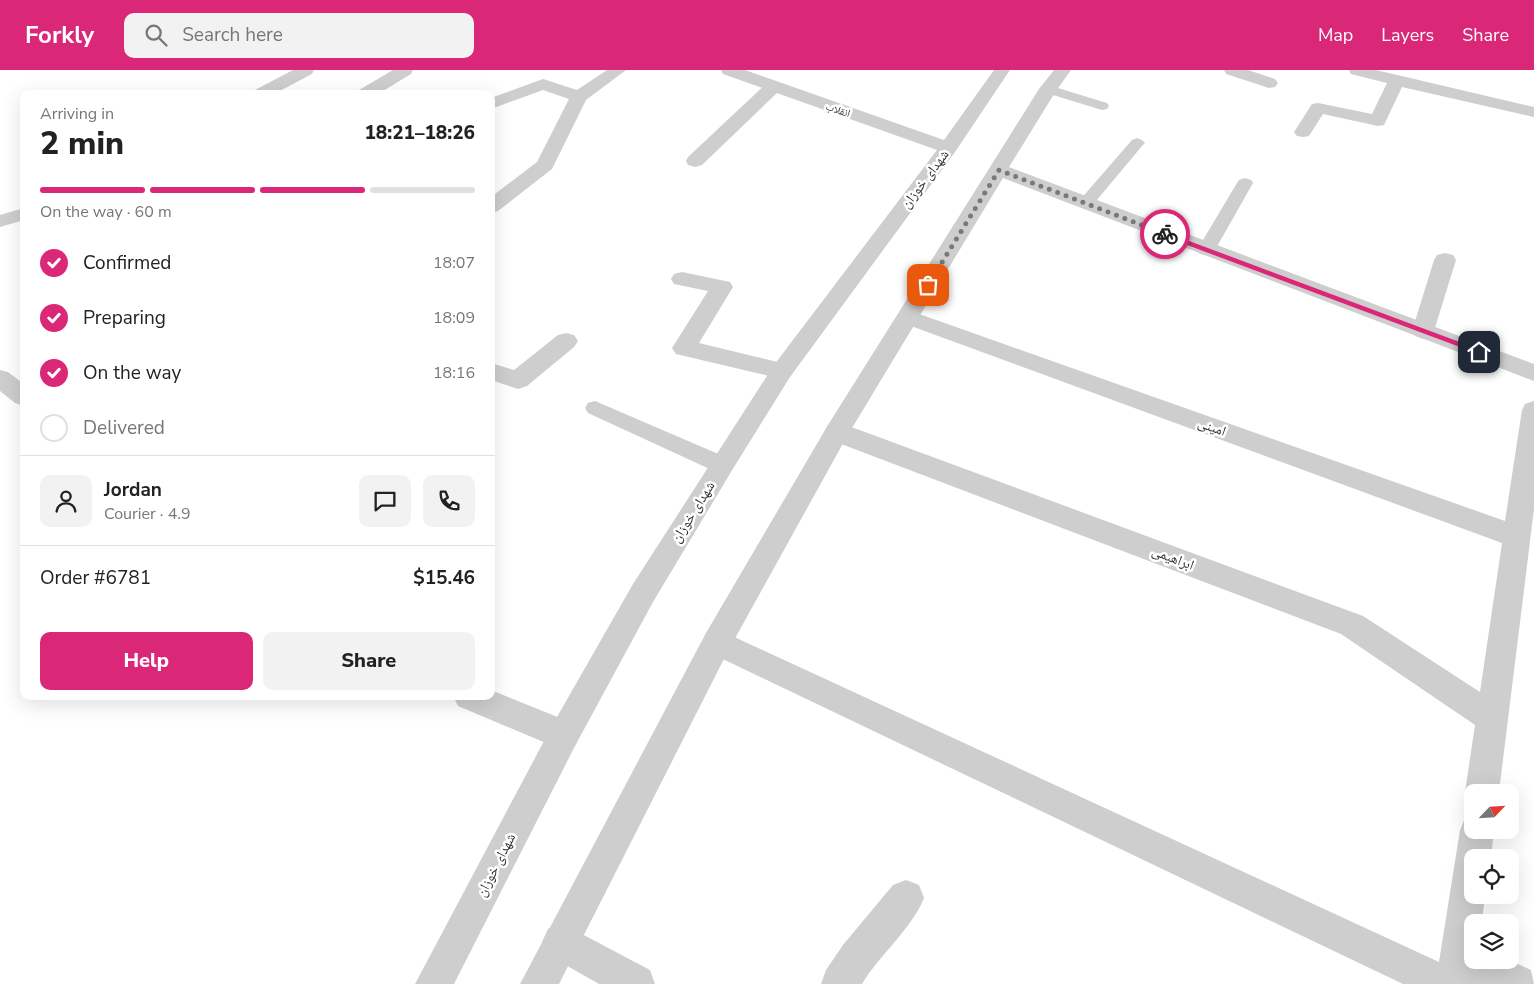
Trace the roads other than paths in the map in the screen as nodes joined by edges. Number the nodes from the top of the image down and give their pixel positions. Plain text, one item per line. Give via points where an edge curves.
1 (306, 70) edge
2 (406, 70) edge
3 (618, 70) edge
4 (729, 70) edge
5 (1002, 70) edge
6 (1232, 70) edge
7 (1357, 70) edge
8 (1056, 80) edge
9 (1396, 81) junction
10 (1269, 83) dead end
11 (773, 87) junction
12 (268, 90) edge
13 (373, 90) edge
14 (579, 97) junction
15 (495, 102) edge
16 (1102, 106) dead end
17 (1534, 112) edge
18 (1302, 132) dead end
19 (1137, 143) dead end
20 (948, 148) junction
21 (695, 161) dead end
22 (999, 170) junction
23 (1245, 183) dead end
24 (495, 204) edge
25 (1084, 204) junction
26 (20, 215) edge
27 (0, 221) edge
28 (1206, 250) junction
29 (1445, 260) dead end
30 (682, 278) dead end
31 (908, 317) junction
32 (1423, 331) junction
33 (566, 341) dead end
34 (782, 371) junction
35 (495, 372) edge
36 (1534, 372) edge
37 (0, 378) edge
38 (20, 394) edge
39 (595, 408) dead end
40 (1534, 410) edge
41 (837, 432) junction
42 (722, 465) junction
43 (1517, 537) junction
44 (717, 642) junction
45 (480, 700) edge
46 (1492, 718) junction
47 (564, 735) junction
48 (1483, 784) edge
49 (906, 898) dead end
50 (1465, 904) edge
51 (561, 942) junction
52 (1453, 974) edge
53 (434, 984) edge
54 (539, 984) edge
55 (636, 984) edge
56 (840, 984) edge
57 (1517, 984) edge

1 - 12 street
2 - 13 street
3 - 14 street
4 - 11 street, انقلاب
5 - 20 street, شهدای خوزان
6 - 10 street
7 - 9 street
8 - 16 lane
8 - 22 street
9 - 17 street
9 - 18 street via 1378,121 1318,108
11 - 20 street, انقلاب
11 - 21 street
14 - 15 street via 543,84
14 - 24 street via 545,165
19 - 25 lane
20 - 34 street, شهدای خوزان
22 - 25 street
22 - 31 street
23 - 28 lane
25 - 28 street
26 - 27 street
28 - 32 street
29 - 32 street
30 - 34 street via 722,287 684,348
31 - 41 street
31 - 43 street, امینی
32 - 36 street
33 - 35 street via 518,380
34 - 42 street, شهدای خوزان
37 - 38 street
39 - 42 lane
40 - 43 street
41 - 44 street
41 - 46 street, ابراهیمی via 1352,625
42 - 47 street, شهدای خوزان via 643,593
43 - 46 street
44 - 51 street
44 - 52 street
45 - 47 street
46 - 48 street
47 - 53 street, شهدای خوزان
49 - 56 street via 856,958
50 - 52 street
51 - 54 street
51 - 55 street
52 - 57 street

